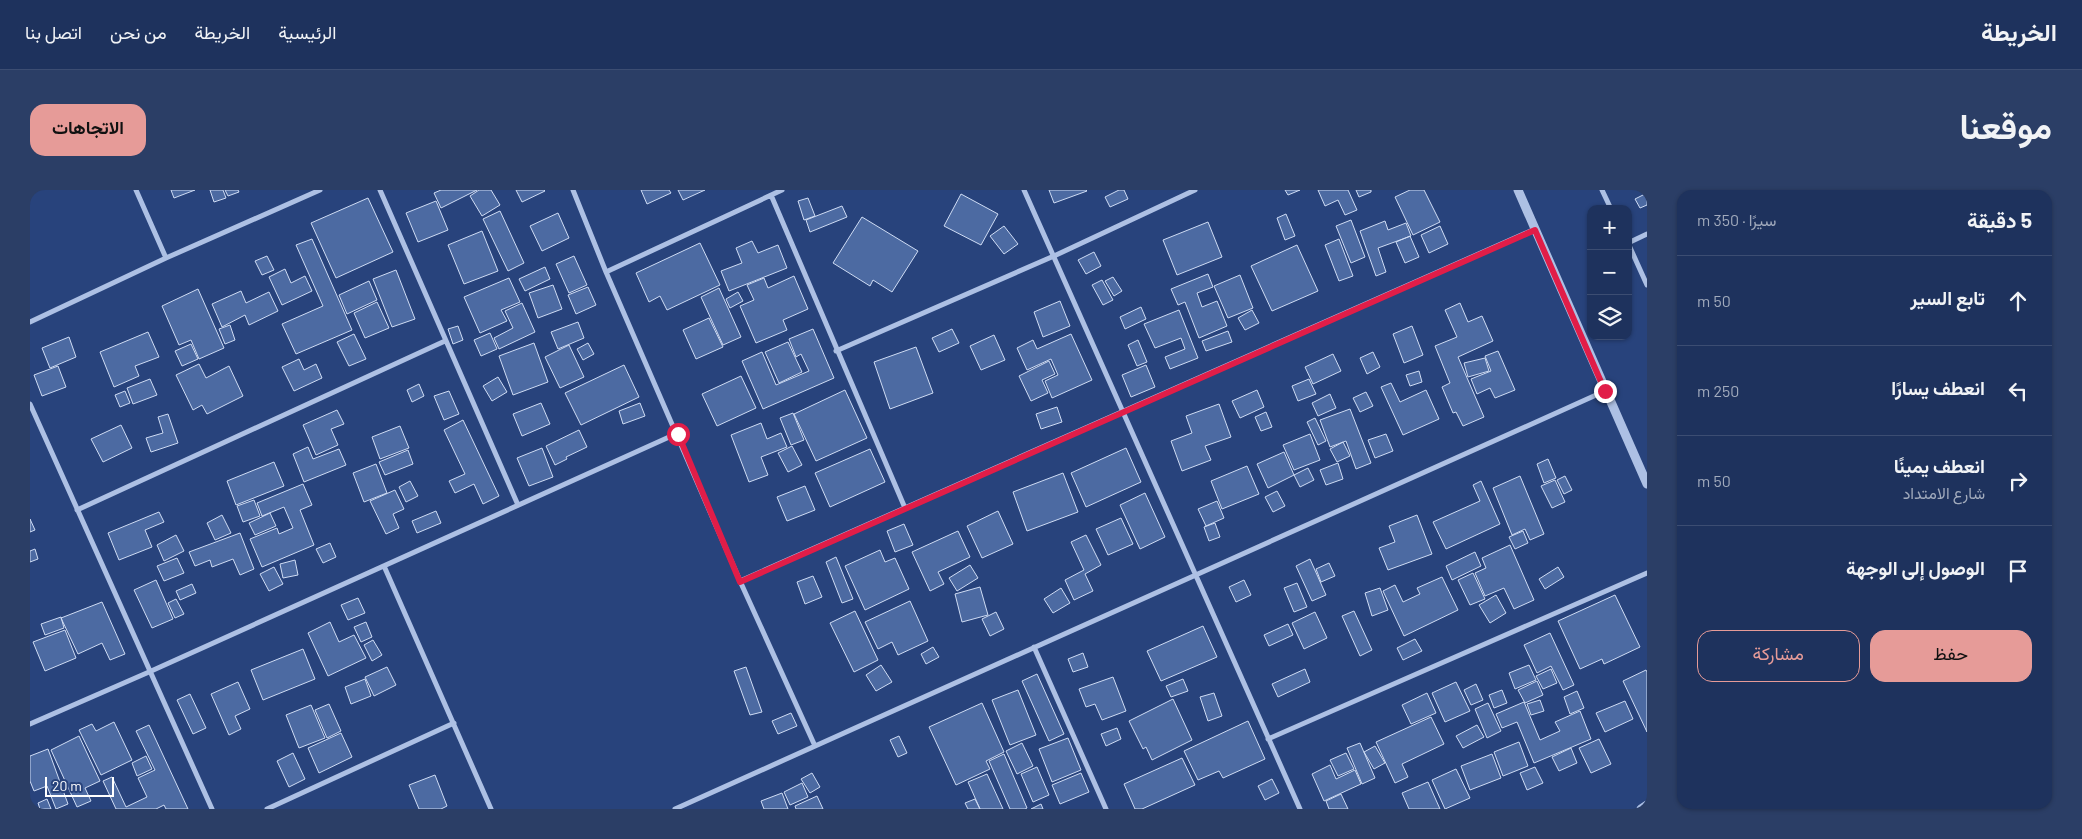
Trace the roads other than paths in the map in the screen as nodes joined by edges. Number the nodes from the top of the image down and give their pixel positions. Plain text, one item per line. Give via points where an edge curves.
1 (136, 190) edge
2 (320, 190) edge
3 (380, 190) edge
4 (573, 190) edge
5 (782, 190) edge
6 (1024, 190) edge
7 (1195, 190) edge
8 (1518, 190) edge
9 (1602, 190) edge
10 (771, 195) junction
11 (1609, 205) edge
12 (1535, 230) junction
13 (1647, 234) edge
14 (1632, 241) edge
15 (1631, 250) edge
16 (1054, 256) junction
17 (166, 258) junction
18 (606, 272) junction
19 (1647, 285) edge
20 (30, 322) edge
21 (445, 341) junction
22 (836, 351) junction
23 (1605, 391) junction
24 (30, 404) edge
25 (1123, 412) junction
26 (678, 434) junction
27 (1647, 484) edge
28 (518, 505) junction
29 (905, 508) junction
30 (77, 510) junction
31 (384, 566) junction
32 (1647, 573) edge
33 (1195, 575) junction
34 (740, 582) junction
35 (1034, 647) junction
36 (149, 672) junction
37 (454, 723) junction
38 (30, 724) edge
39 (1268, 738) junction
40 (815, 746) junction
41 (1647, 805) edge
42 (282, 806) edge
43 (212, 809) edge
44 (267, 809) edge
45 (492, 809) edge
46 (677, 809) edge
47 (1105, 809) edge
48 (1300, 809) edge
49 (1641, 809) edge

1 - 17 street
2 - 17 street
3 - 21 street
4 - 18 street
5 - 10 street
6 - 16 street
7 - 16 street
8 - 12 street
9 - 11 street
10 - 18 street
10 - 22 street
12 - 23 street
12 - 25 street
13 - 14 street
15 - 19 street
16 - 22 street
16 - 25 street
17 - 20 street
18 - 26 street
21 - 28 street
21 - 30 street
22 - 29 street
23 - 27 street
23 - 33 street
24 - 30 street
25 - 29 street
25 - 33 street
26 - 28 street
26 - 34 street
28 - 31 street
29 - 34 street
30 - 36 street
31 - 36 street
31 - 37 street
32 - 39 street
33 - 35 street
33 - 39 street
34 - 40 street
35 - 40 street
35 - 47 street
36 - 38 street
36 - 43 street
37 - 42 street
37 - 45 street
39 - 48 street
40 - 46 street
41 - 49 street
42 - 44 street

